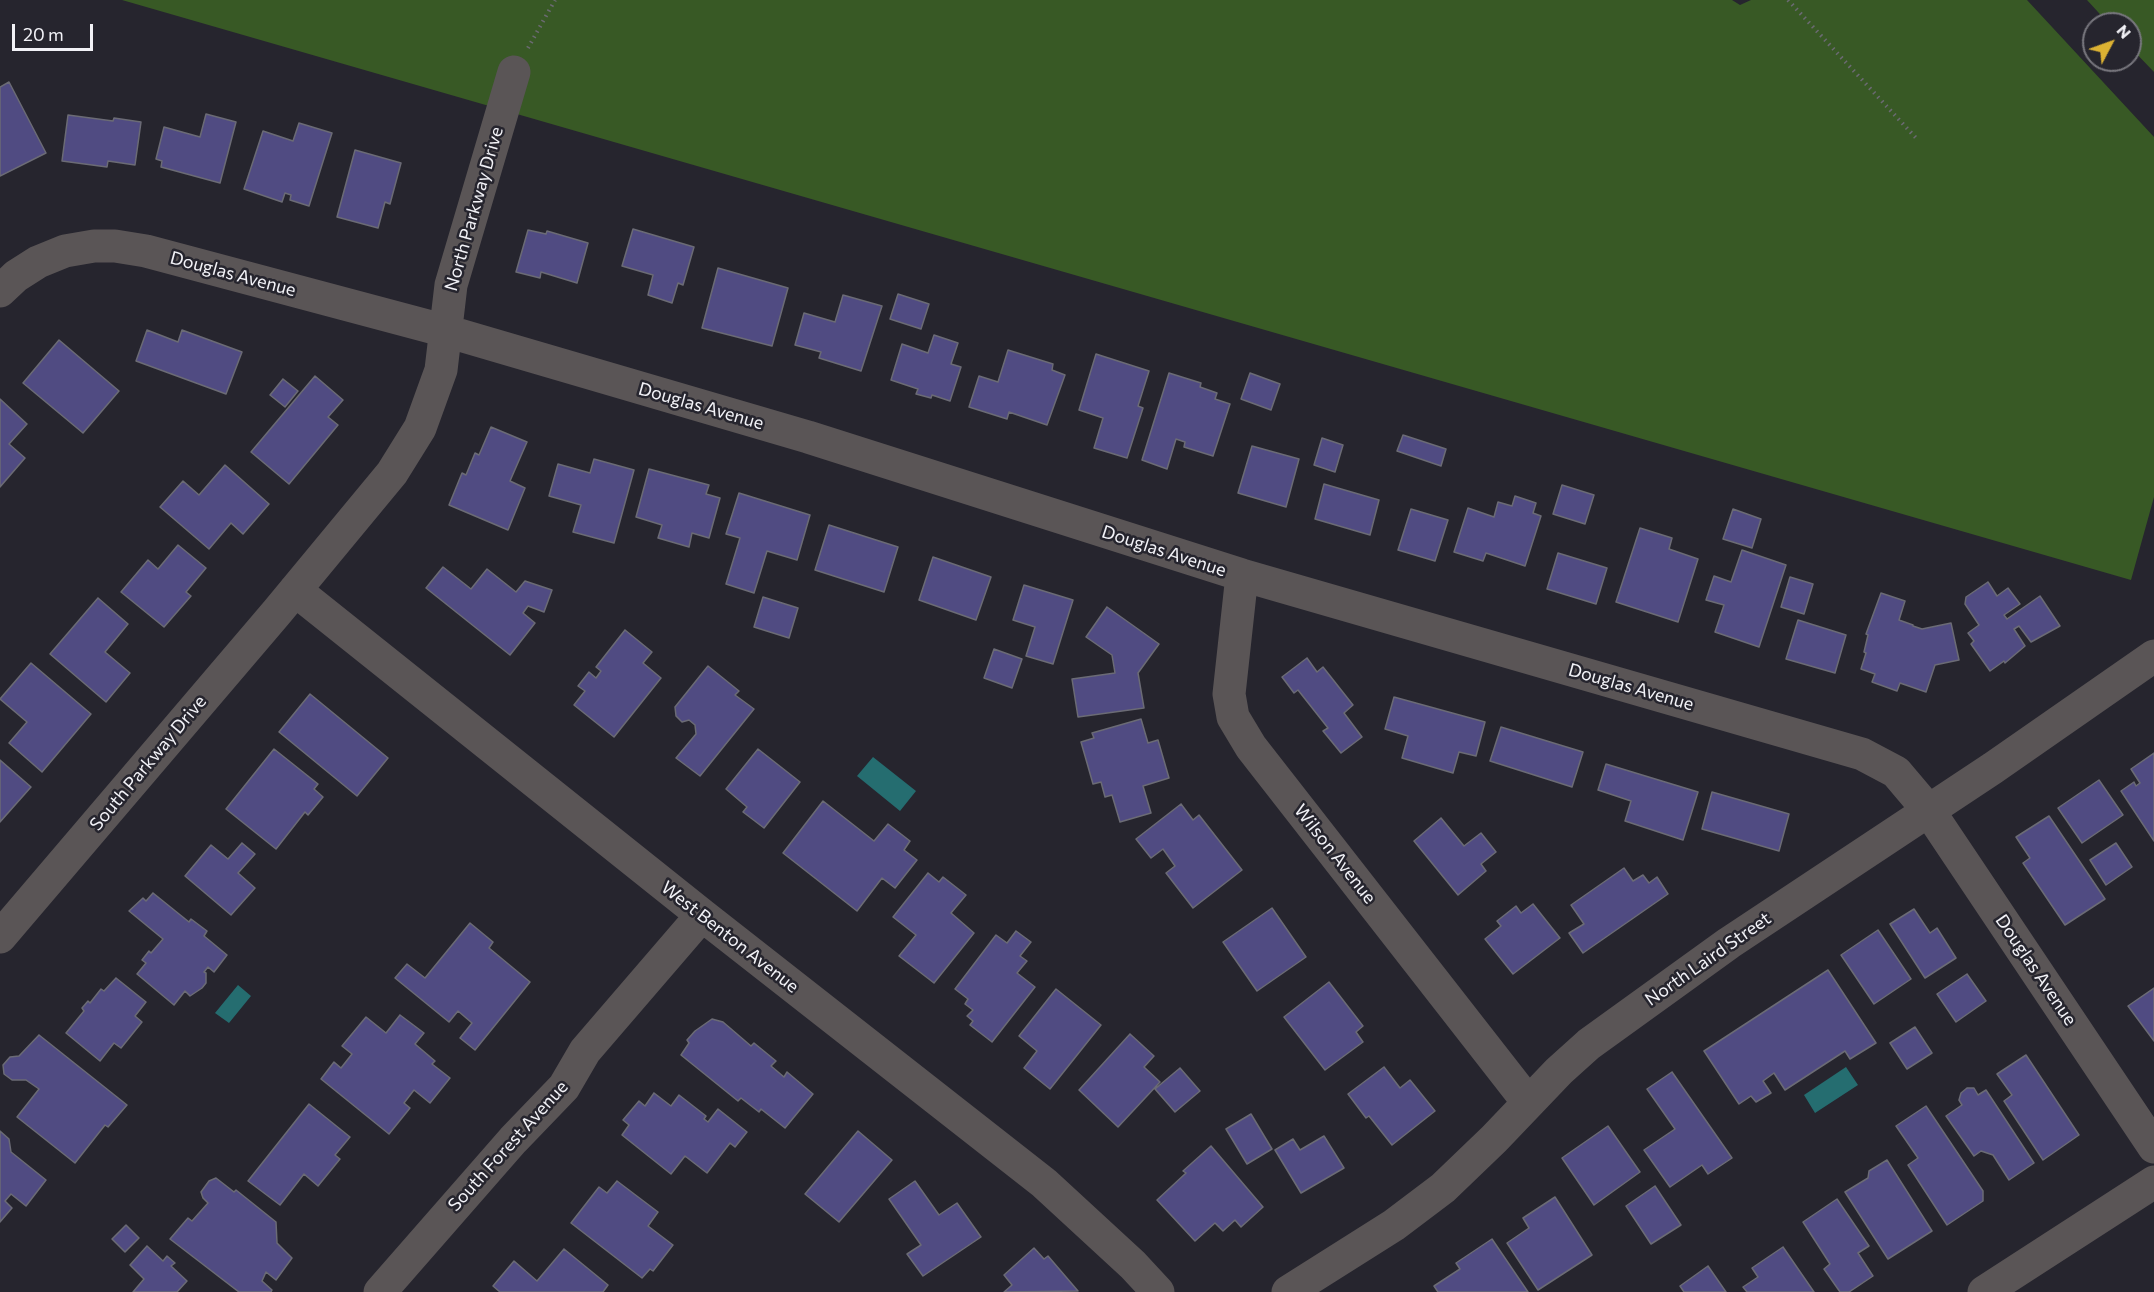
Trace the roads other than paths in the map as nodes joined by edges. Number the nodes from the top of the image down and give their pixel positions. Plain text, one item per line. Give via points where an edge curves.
1 (514, 72) road end
2 (0, 291) edge
3 (446, 331) junction
4 (1242, 575) junction
5 (295, 590) junction
6 (2154, 656) edge
7 (1929, 811) junction
8 (702, 915) junction
9 (0, 937) edge
10 (1528, 1102) junction
11 (2154, 1147) edge
12 (2154, 1182) edge
13 (380, 1292) edge
14 (1158, 1292) edge
15 (1288, 1292) edge
16 (1984, 1292) edge

1 - 3 street, North Parkway Drive via 451,285
2 - 3 street, Douglas Avenue via 38,262 65,251 115,246
3 - 4 street, Douglas Avenue via 808,437
3 - 5 street, North Parkway Drive via 441,370 420,428 392,473
4 - 7 street, Douglas Avenue via 1862,754 1896,772
4 - 10 street, Wilson Avenue via 1229,694 1233,717 1258,756
5 - 8 street, West Benton Avenue
5 - 9 street, South Parkway Drive
6 - 7 street, North Laird Street
7 - 10 street, North Laird Street via 1719,950 1589,1044
7 - 11 street, Douglas Avenue
8 - 13 street, South Forest Avenue via 585,1051 564,1087
8 - 14 street, West Benton Avenue via 1044,1183
10 - 15 street, North Laird Street via 1443,1188 1394,1225
12 - 16 street

